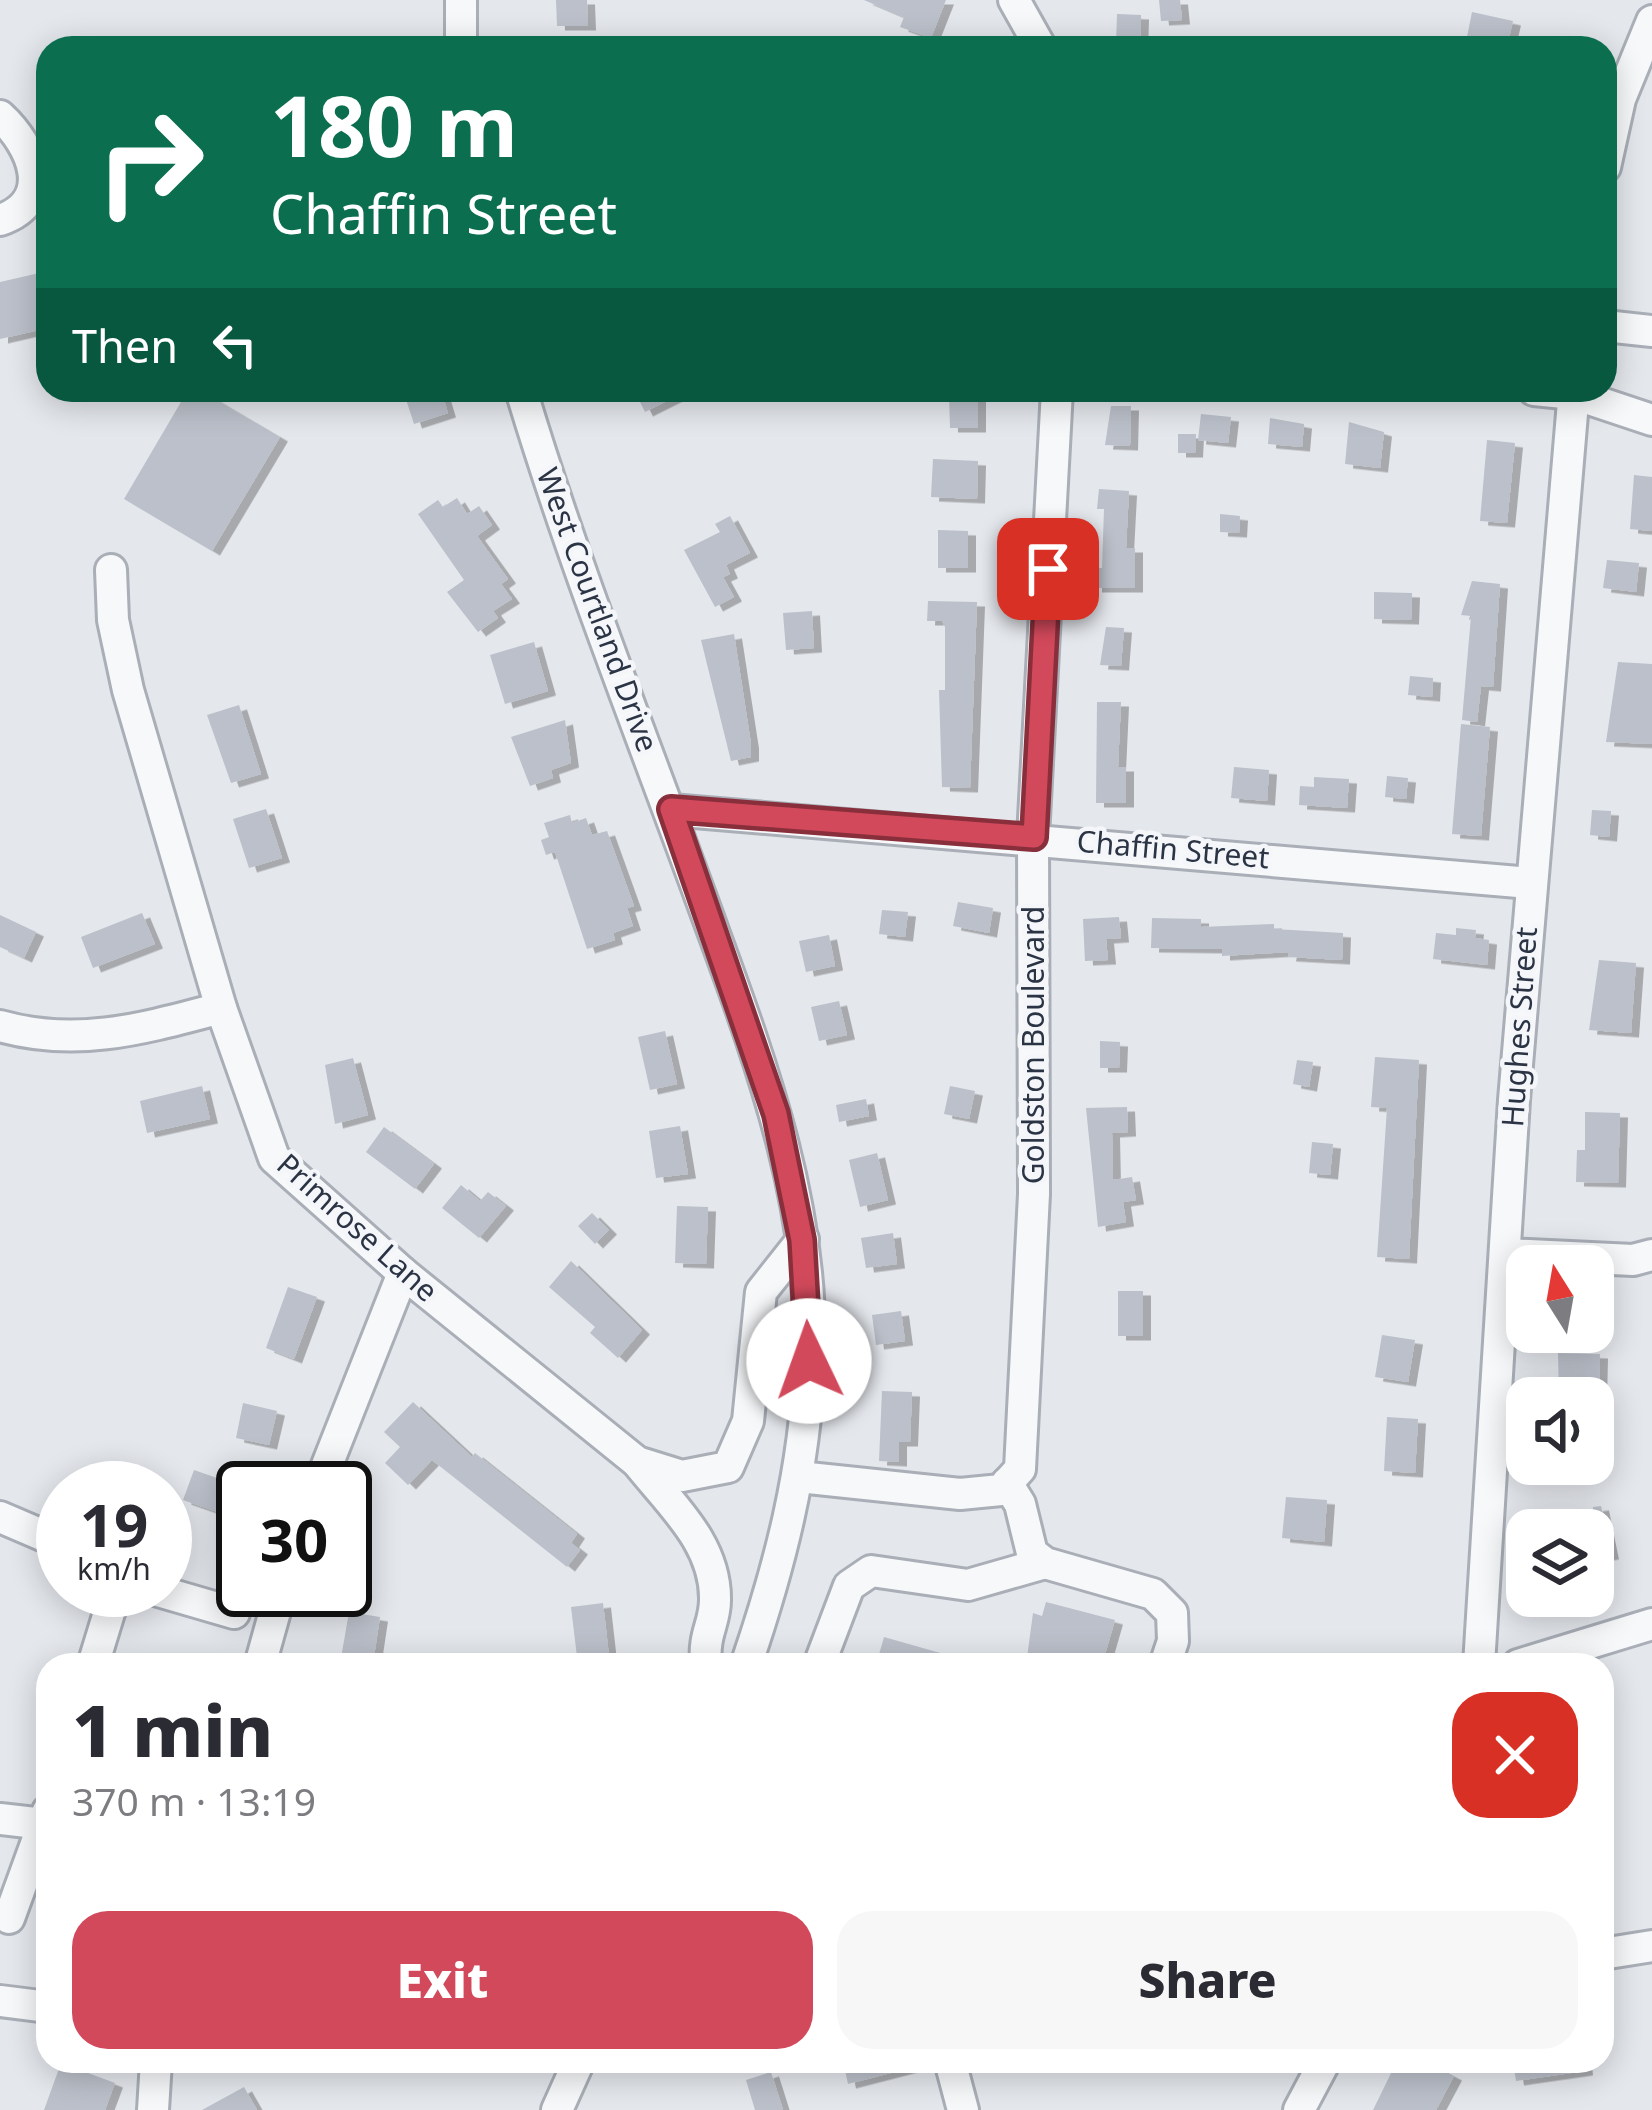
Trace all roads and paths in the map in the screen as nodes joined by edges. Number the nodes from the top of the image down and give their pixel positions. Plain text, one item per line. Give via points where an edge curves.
1 (460, 0) edge
2 (1014, 0) edge
3 (1652, 21) edge
4 (461, 36) edge
5 (1034, 36) edge
6 (1617, 113) edge
7 (0, 116) edge
8 (35, 136) edge
9 (0, 220) edge
10 (1617, 327) edge
11 (1652, 331) edge
12 (525, 402) edge
13 (1056, 402) edge
14 (1573, 402) edge
15 (1602, 402) edge
16 (1652, 420) edge
17 (110, 569) dead end
18 (671, 809) junction
19 (1034, 837) junction
20 (1532, 884) junction
21 (221, 1008) junction
22 (0, 1026) edge
23 (802, 1240) junction
24 (1504, 1254) junction
25 (1652, 1255) edge
26 (404, 1273) junction
27 (329, 1461) edge
28 (637, 1462) junction
29 (799, 1477) junction
30 (1007, 1483) junction
31 (0, 1517) edge
32 (36, 1532) edge
33 (1045, 1563) junction
34 (108, 1617) edge
35 (273, 1617) edge
36 (1652, 1624) edge
37 (97, 1653) edge
38 (263, 1653) edge
39 (705, 1653) edge
40 (750, 1653) edge
41 (824, 1653) edge
42 (1169, 1653) edge
43 (1480, 1653) edge
44 (1557, 1653) edge
45 (36, 1817) edge
46 (0, 1819) edge
47 (36, 1844) edge
48 (9, 1918) dead end
49 (1652, 1946) edge
50 (1614, 1952) edge
51 (0, 2001) edge
52 (36, 2005) edge
53 (155, 2073) edge
54 (574, 2073) edge
55 (953, 2073) edge
56 (1319, 2073) edge
57 (153, 2110) edge
58 (557, 2110) edge
59 (963, 2110) edge
60 (1299, 2110) edge

1 - 4 street
2 - 5 street
3 - 6 street
7 - 8 street
8 - 9 street via 34,188 24,207
10 - 11 street
12 - 18 street, West Courtland Drive via 554,502
13 - 19 street, Goldston Boulevard
14 - 20 street, Hughes Street
15 - 16 street
17 - 21 street, Primrose Lane via 117,637
18 - 19 street, Chaffin Street
18 - 23 street, West Courtland Drive via 751,1031
19 - 20 street, Chaffin Street
19 - 30 street, Goldston Boulevard via 1032,1240 1024,1424 1019,1469
20 - 24 street, Hughes Street
21 - 22 street via 74,1039
21 - 26 street, Primrose Lane via 274,1157
23 - 28 street, Primrose Lane via 761,1292 748,1421 728,1467 682,1476
23 - 29 street, West Courtland Drive via 809,1361
24 - 25 street
24 - 43 street, Hughes Street
26 - 27 street
26 - 28 street, Primrose Lane
28 - 39 street, Primrose Lane via 708,1551 716,1608
29 - 30 street via 960,1494
29 - 40 street, West Courtland Drive
30 - 33 street via 1032,1553
31 - 32 street
33 - 41 street via 968,1586 871,1571 849,1586
33 - 42 street via 1153,1594 1172,1613
34 - 37 street
35 - 38 street
36 - 44 street
45 - 46 street
47 - 48 street
49 - 50 street
51 - 52 street
53 - 57 street
54 - 58 street
55 - 59 street
56 - 60 street

